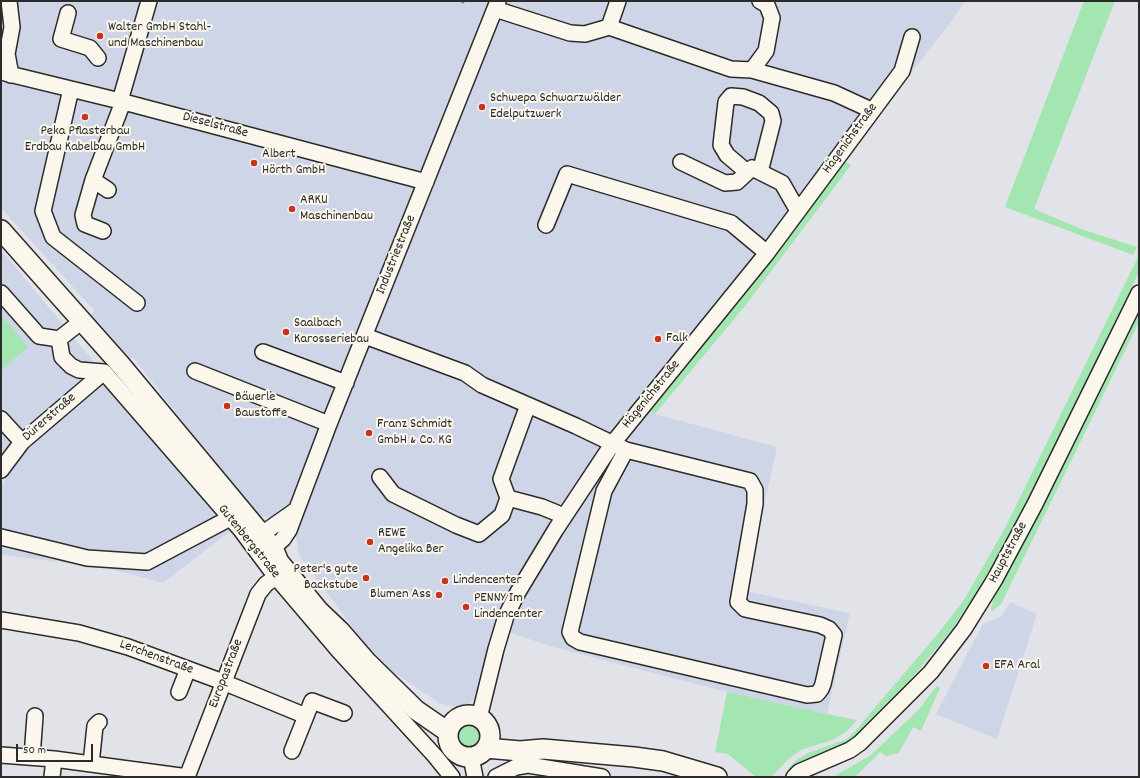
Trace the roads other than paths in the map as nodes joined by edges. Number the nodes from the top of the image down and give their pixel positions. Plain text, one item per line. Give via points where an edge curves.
1 (9, 1) edge
2 (149, 1) edge
3 (618, 1) edge
4 (760, 1) edge
5 (497, 5) edge
6 (68, 13) dead end
7 (610, 27) junction
8 (912, 37) dead end
9 (98, 58) dead end
10 (752, 70) junction
11 (6, 74) edge
12 (70, 89) junction
13 (121, 101) junction
14 (871, 110) junction
15 (681, 162) dead end
16 (754, 172) junction
17 (93, 180) junction
18 (426, 182) junction
19 (108, 190) dead end
20 (798, 211) junction
21 (546, 226) dead end
22 (1, 230) edge
23 (103, 231) dead end
24 (767, 253) junction
25 (1, 293) edge
26 (1139, 293) edge
27 (137, 303) dead end
28 (82, 321) junction
29 (365, 336) junction
30 (59, 339) junction
31 (263, 352) dead end
32 (195, 370) dead end
33 (104, 372) junction
34 (346, 383) junction
35 (528, 405) junction
36 (1, 419) edge
37 (329, 424) junction
38 (22, 442) junction
39 (613, 443) junction
40 (626, 450) junction
41 (1, 470) edge
42 (380, 477) dead end
43 (508, 498) junction
44 (564, 516) junction
45 (230, 518) junction
46 (1, 537) edge
47 (267, 541) junction
48 (276, 576) junction
49 (1, 620) edge
50 (188, 668) junction
51 (223, 682) junction
52 (178, 692) dead end
53 (344, 713) dead end
54 (34, 716) dead end
55 (306, 716) junction
56 (99, 722) dead end
57 (453, 725) junction
58 (481, 739) junction
59 (292, 751) dead end
60 (1, 755) edge
61 (32, 757) junction
62 (54, 759) junction
63 (91, 764) junction
64 (819, 765) junction
65 (52, 777) edge
66 (187, 777) edge
67 (452, 777) edge
68 (475, 777) edge
69 (496, 777) edge
70 (602, 777) edge
71 (717, 777) edge
72 (794, 777) edge
73 (808, 777) edge

1 - 11 street via 12,27
2 - 13 street
3 - 7 street
4 - 10 street via 767,6 772,18 766,51
5 - 7 street via 570,33 585,34
5 - 18 street, Industriestraße
6 - 9 street via 61,39 90,48
7 - 10 street via 732,69
8 - 14 street, Hägenichstraße via 902,71
10 - 14 street via 834,93
11 - 12 street, Dieselstraße
12 - 13 street, Dieselstraße
12 - 27 street via 43,211 53,237
13 - 17 street
13 - 18 street, Dieselstraße
14 - 20 street, Hägenichstraße
15 - 16 street via 725,183 737,182
16 - 16 street via 727,155 721,145 726,102 731,96 759,103 771,113 773,121
16 - 20 street via 782,183
17 - 19 street
17 - 23 street via 83,215 85,224
18 - 29 street, Industriestraße
20 - 24 street, Hägenichstraße
21 - 24 street via 567,174 731,223
22 - 28 main road
24 - 39 street, Hägenichstraße
25 - 30 street via 39,336
26 - 64 street, Hauptstraße via 1035,504 980,606 931,672 871,734 850,750
28 - 30 street
28 - 47 main road
29 - 34 street, Industriestraße
29 - 35 street via 465,373 482,385
30 - 33 street via 62,357 70,366 79,370
31 - 34 street
32 - 37 street
33 - 38 street, Dürerstraße
33 - 45 street, Gutenbergstraße
34 - 37 street, Industriestraße
35 - 39 street
35 - 43 street via 501,479
36 - 38 street
37 - 47 street, Industriestraße via 296,510
38 - 41 street, Dürerstraße
39 - 40 street
39 - 44 street, Hägenichstraße
40 - 40 street via 750,481 755,490 755,504 738,602 745,609 829,629 834,635 823,684 817,694 800,693 580,642 573,638 570,632 604,491
42 - 43 street via 393,494 479,534 502,515
43 - 44 street via 542,506
44 - 58 street, Hägenichstraße via 506,616 496,649
45 - 46 street via 147,562 87,558
45 - 48 street, Gutenbergstraße
47 - 57 main road via 283,554 298,572 340,631 366,661 416,710
48 - 51 street, Europastraße via 258,594
48 - 67 street, Gutenbergstraße via 338,650
49 - 50 street, Lerchenstraße via 79,633
50 - 51 street, Lerchenstraße
50 - 52 street
51 - 55 street, Lerchenstraße
51 - 66 street, Europastraße
53 - 55 street via 312,701
54 - 61 street
55 - 59 street
56 - 63 street via 95,726
57 - 58 main road via 469,716
57 - 58 main road via 448,740 456,753 463,757
58 - 68 street, Hägenichstraße
58 - 71 main road via 506,739 543,749 663,761
60 - 61 street
61 - 62 street
62 - 63 street
62 - 65 street
63 - 66 street
64 - 72 street, Hauptstraße
64 - 73 street, Hauptstraße
69 - 70 street via 516,767 528,765

